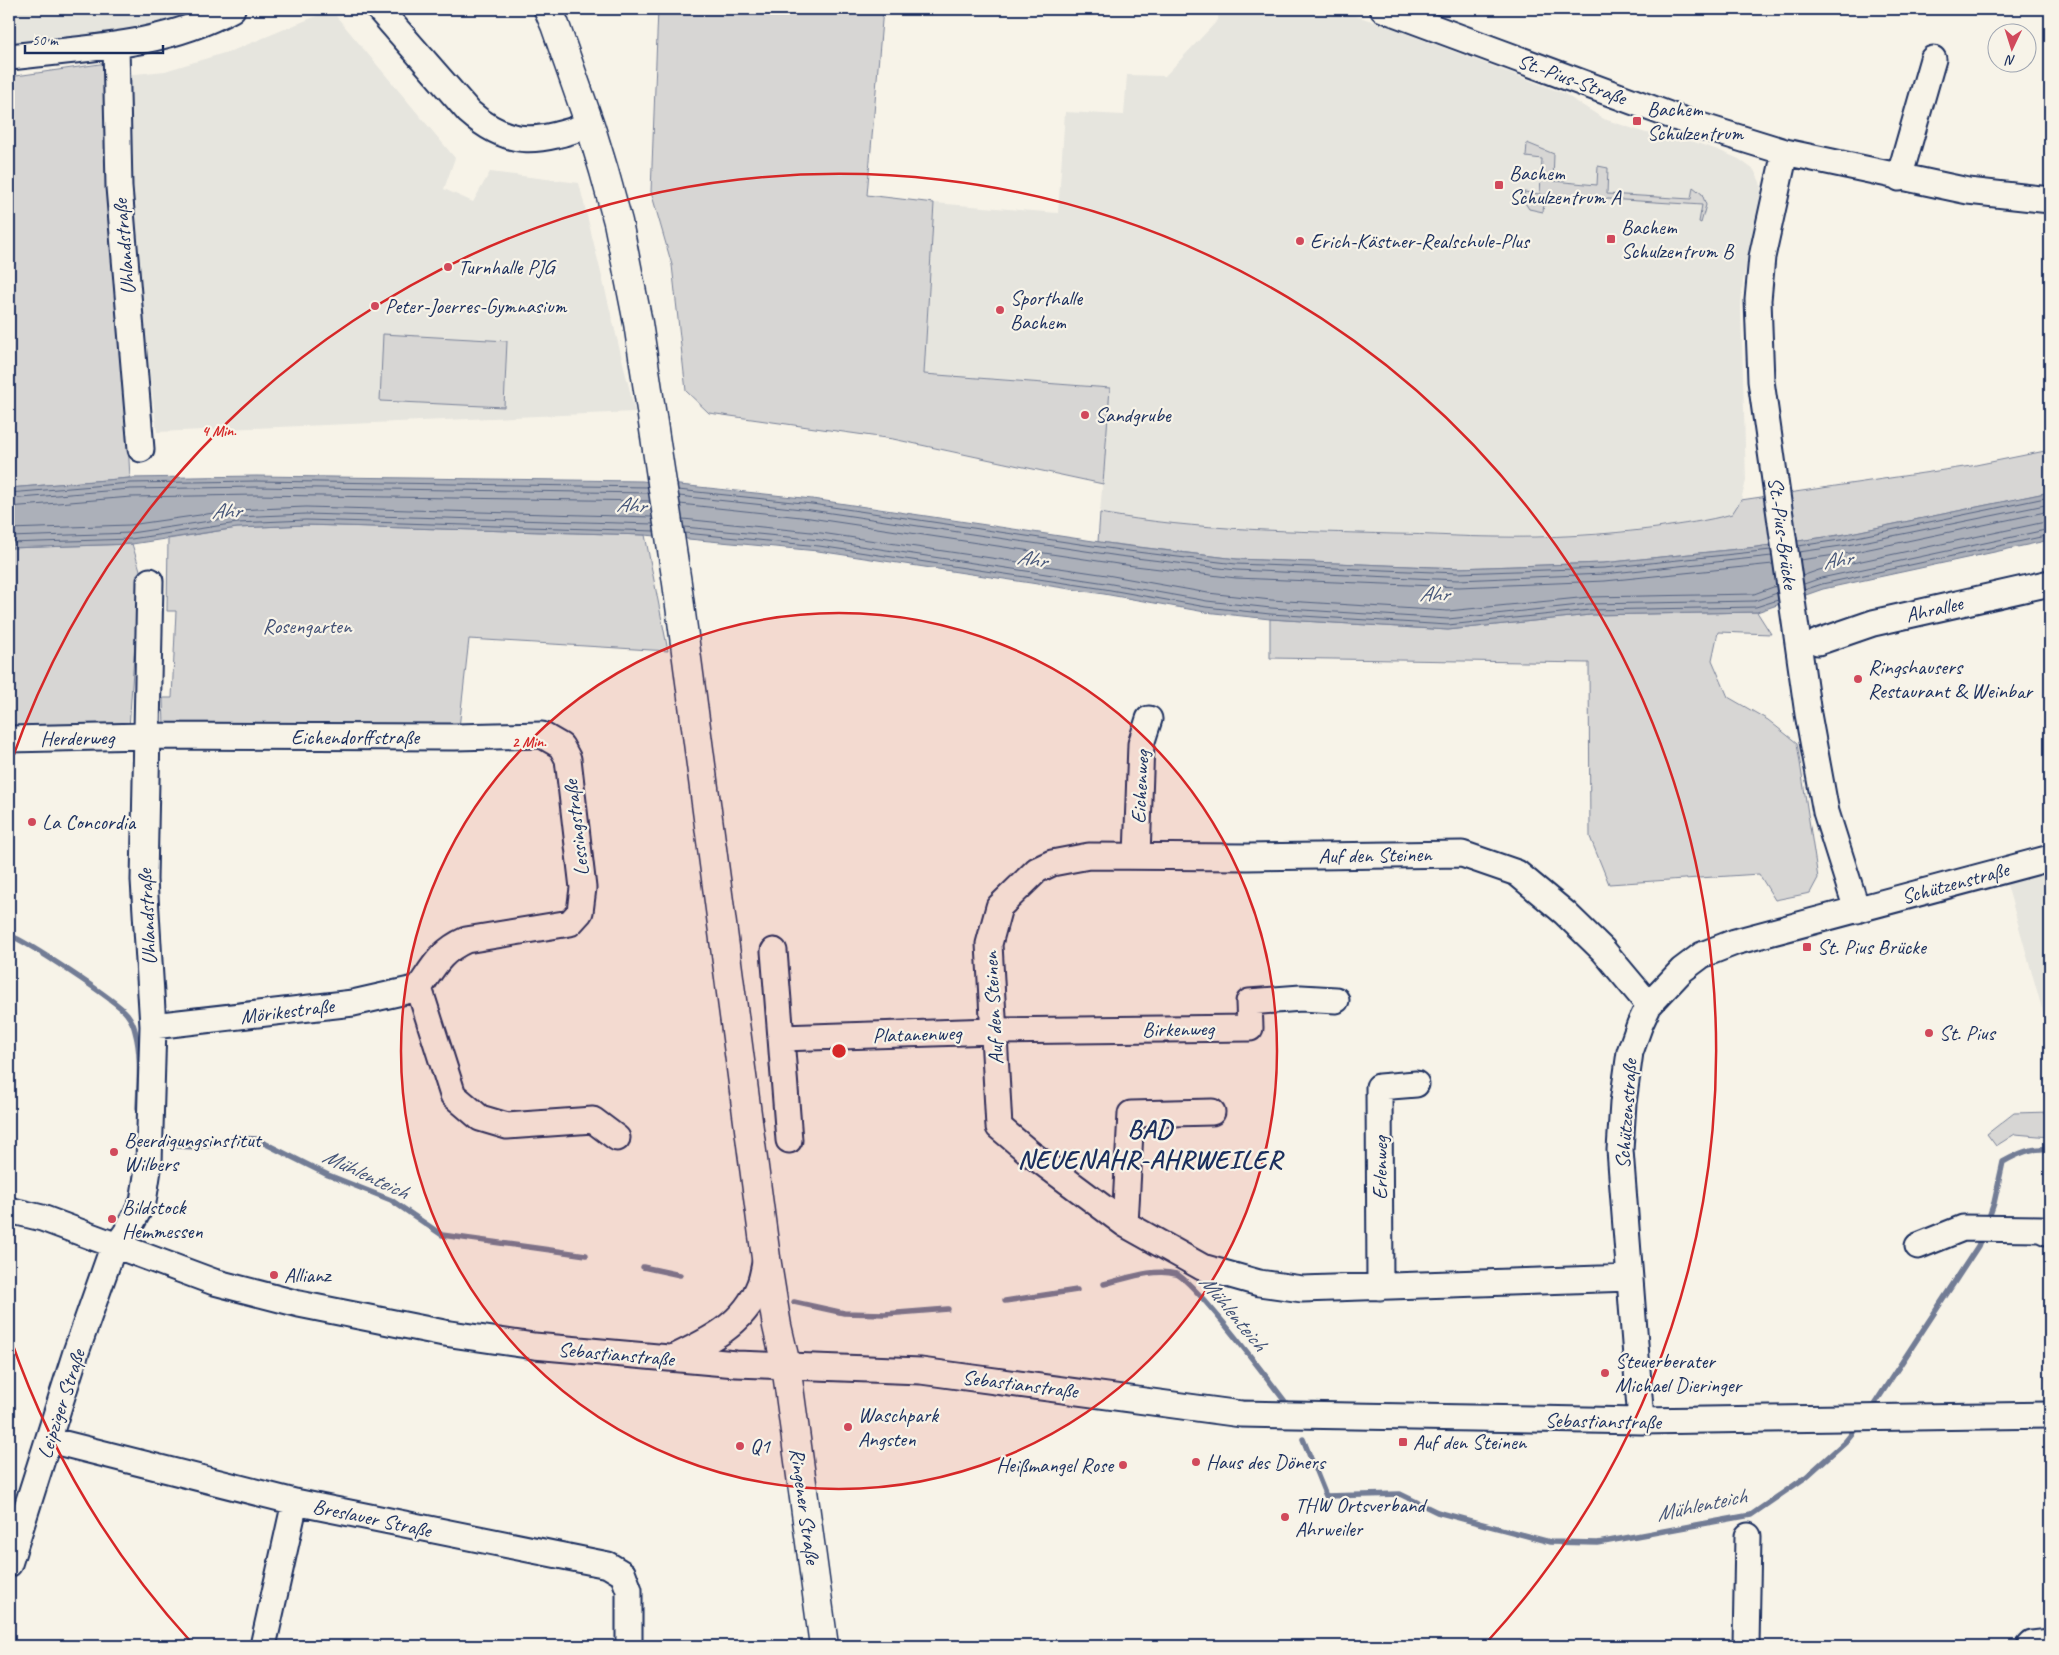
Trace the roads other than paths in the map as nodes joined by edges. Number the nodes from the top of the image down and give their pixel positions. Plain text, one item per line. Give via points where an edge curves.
1 (232, 9) edge
2 (379, 9) edge
3 (548, 9) edge
4 (1390, 10) edge
5 (116, 45) junction
6 (9, 57) edge
7 (1933, 59) dead end
8 (590, 125) junction
9 (1785, 152) junction
10 (1899, 178) junction
11 (2050, 200) edge
12 (141, 449) dead end
13 (150, 581) dead end
14 (2050, 583) edge
15 (1818, 642) dead end
16 (1149, 719) dead end
17 (146, 736) junction
18 (9, 739) edge
19 (561, 746) joint
20 (1136, 856) junction
21 (2050, 858) edge
22 (1857, 910) junction
23 (774, 951) dead end
24 (419, 988) junction
25 (1336, 1000) dead end
26 (1649, 1005) junction
27 (153, 1026) junction
28 (994, 1031) junction
29 (780, 1038) junction
30 (1416, 1084) dead end
31 (1212, 1112) dead end
32 (616, 1138) dead end
33 (789, 1140) dead end
34 (9, 1210) edge
35 (1125, 1224) junction
36 (2050, 1233) edge
37 (117, 1246) junction
38 (1918, 1246) dead end
39 (766, 1258) junction
40 (1630, 1278) junction
41 (1380, 1287) junction
42 (671, 1359) junction
43 (786, 1365) junction
44 (2050, 1415) edge
45 (1641, 1422) junction
46 (50, 1440) junction
47 (295, 1502) junction
48 (1748, 1536) dead end
49 (9, 1564) edge
50 (2050, 1642) edge
51 (263, 1646) edge
52 (629, 1646) edge
53 (824, 1646) edge
54 (1746, 1646) edge
55 (2030, 1646) edge

1 - 5 street via 180,32
2 - 8 street via 469,112 486,127 503,135 539,139
3 - 8 main road, Ringener Straße
4 - 9 street, St.-Pius-Straße via 1691,123
5 - 6 street
5 - 12 street, Uhlandstraße via 119,187
7 - 10 street
8 - 39 main road, Ringener Straße via 618,222 652,411
9 - 10 street, St.-Pius-Straße
9 - 22 street, St.-Pius-Brücke via 1762,257 1758,300 1761,381 1808,714 1826,812
10 - 11 street, St.-Pius-Straße via 1968,191
13 - 17 street, Uhlandstraße
14 - 15 street, Ahrallee via 1873,623
16 - 20 street, Eichenweg via 1141,744
17 - 18 street, Herderweg
17 - 19 street, Eichendorffstraße via 542,735
17 - 27 street, Uhlandstraße via 144,880
19 - 24 street, Lessingstraße via 568,759 583,888 580,912 570,923 466,940 452,946 440,956
20 - 26 street, Auf den Steinen via 1462,854 1517,874 1603,950
20 - 28 street, Auf den Steinen via 1089,856 1052,863 1037,870 999,907 989,944
21 - 22 street, Schützenstraße
22 - 26 street, Schützenstraße via 1735,942 1702,955 1682,970
23 - 29 street
24 - 27 street, Mörikestraße via 353,1003
24 - 32 street via 453,1094 480,1118 508,1126 593,1120
25 - 28 street, Birkenweg via 1301,998 1249,1002 1250,1028
26 - 40 street, Schützenstraße via 1630,1052 1623,1103 1620,1150
27 - 37 street, Uhlandstraße via 152,1131 146,1184 143,1202
28 - 29 street, Platanenweg
28 - 35 street, Auf den Steinen via 999,1127
29 - 33 street
30 - 41 street, Erlenweg via 1379,1087
31 - 35 street via 1131,1114
34 - 37 street, Sebastianstraße via 42,1218
35 - 41 street, Auf den Steinen via 1202,1267 1259,1283 1302,1289
36 - 38 street via 2041,1229 1963,1228
37 - 42 street, Sebastianstraße via 214,1282 308,1306 444,1333 534,1346
37 - 46 street, Leipziger Straße via 110,1256 79,1344
39 - 42 street via 760,1285 744,1312 724,1331
39 - 43 main road, Ringener Straße
40 - 41 street, Auf den Steinen
40 - 45 street, Schützenstraße
42 - 43 street, Sebastianstraße
43 - 45 street, Sebastianstraße via 921,1371 1241,1414
43 - 53 main road, Ringener Straße
44 - 45 street, Sebastianstraße
46 - 47 street, Breslauer Straße
46 - 49 street, Leipziger Straße
47 - 51 street
47 - 52 street, Breslauer Straße via 608,1565 623,1574 629,1590
48 - 54 street
50 - 55 street

